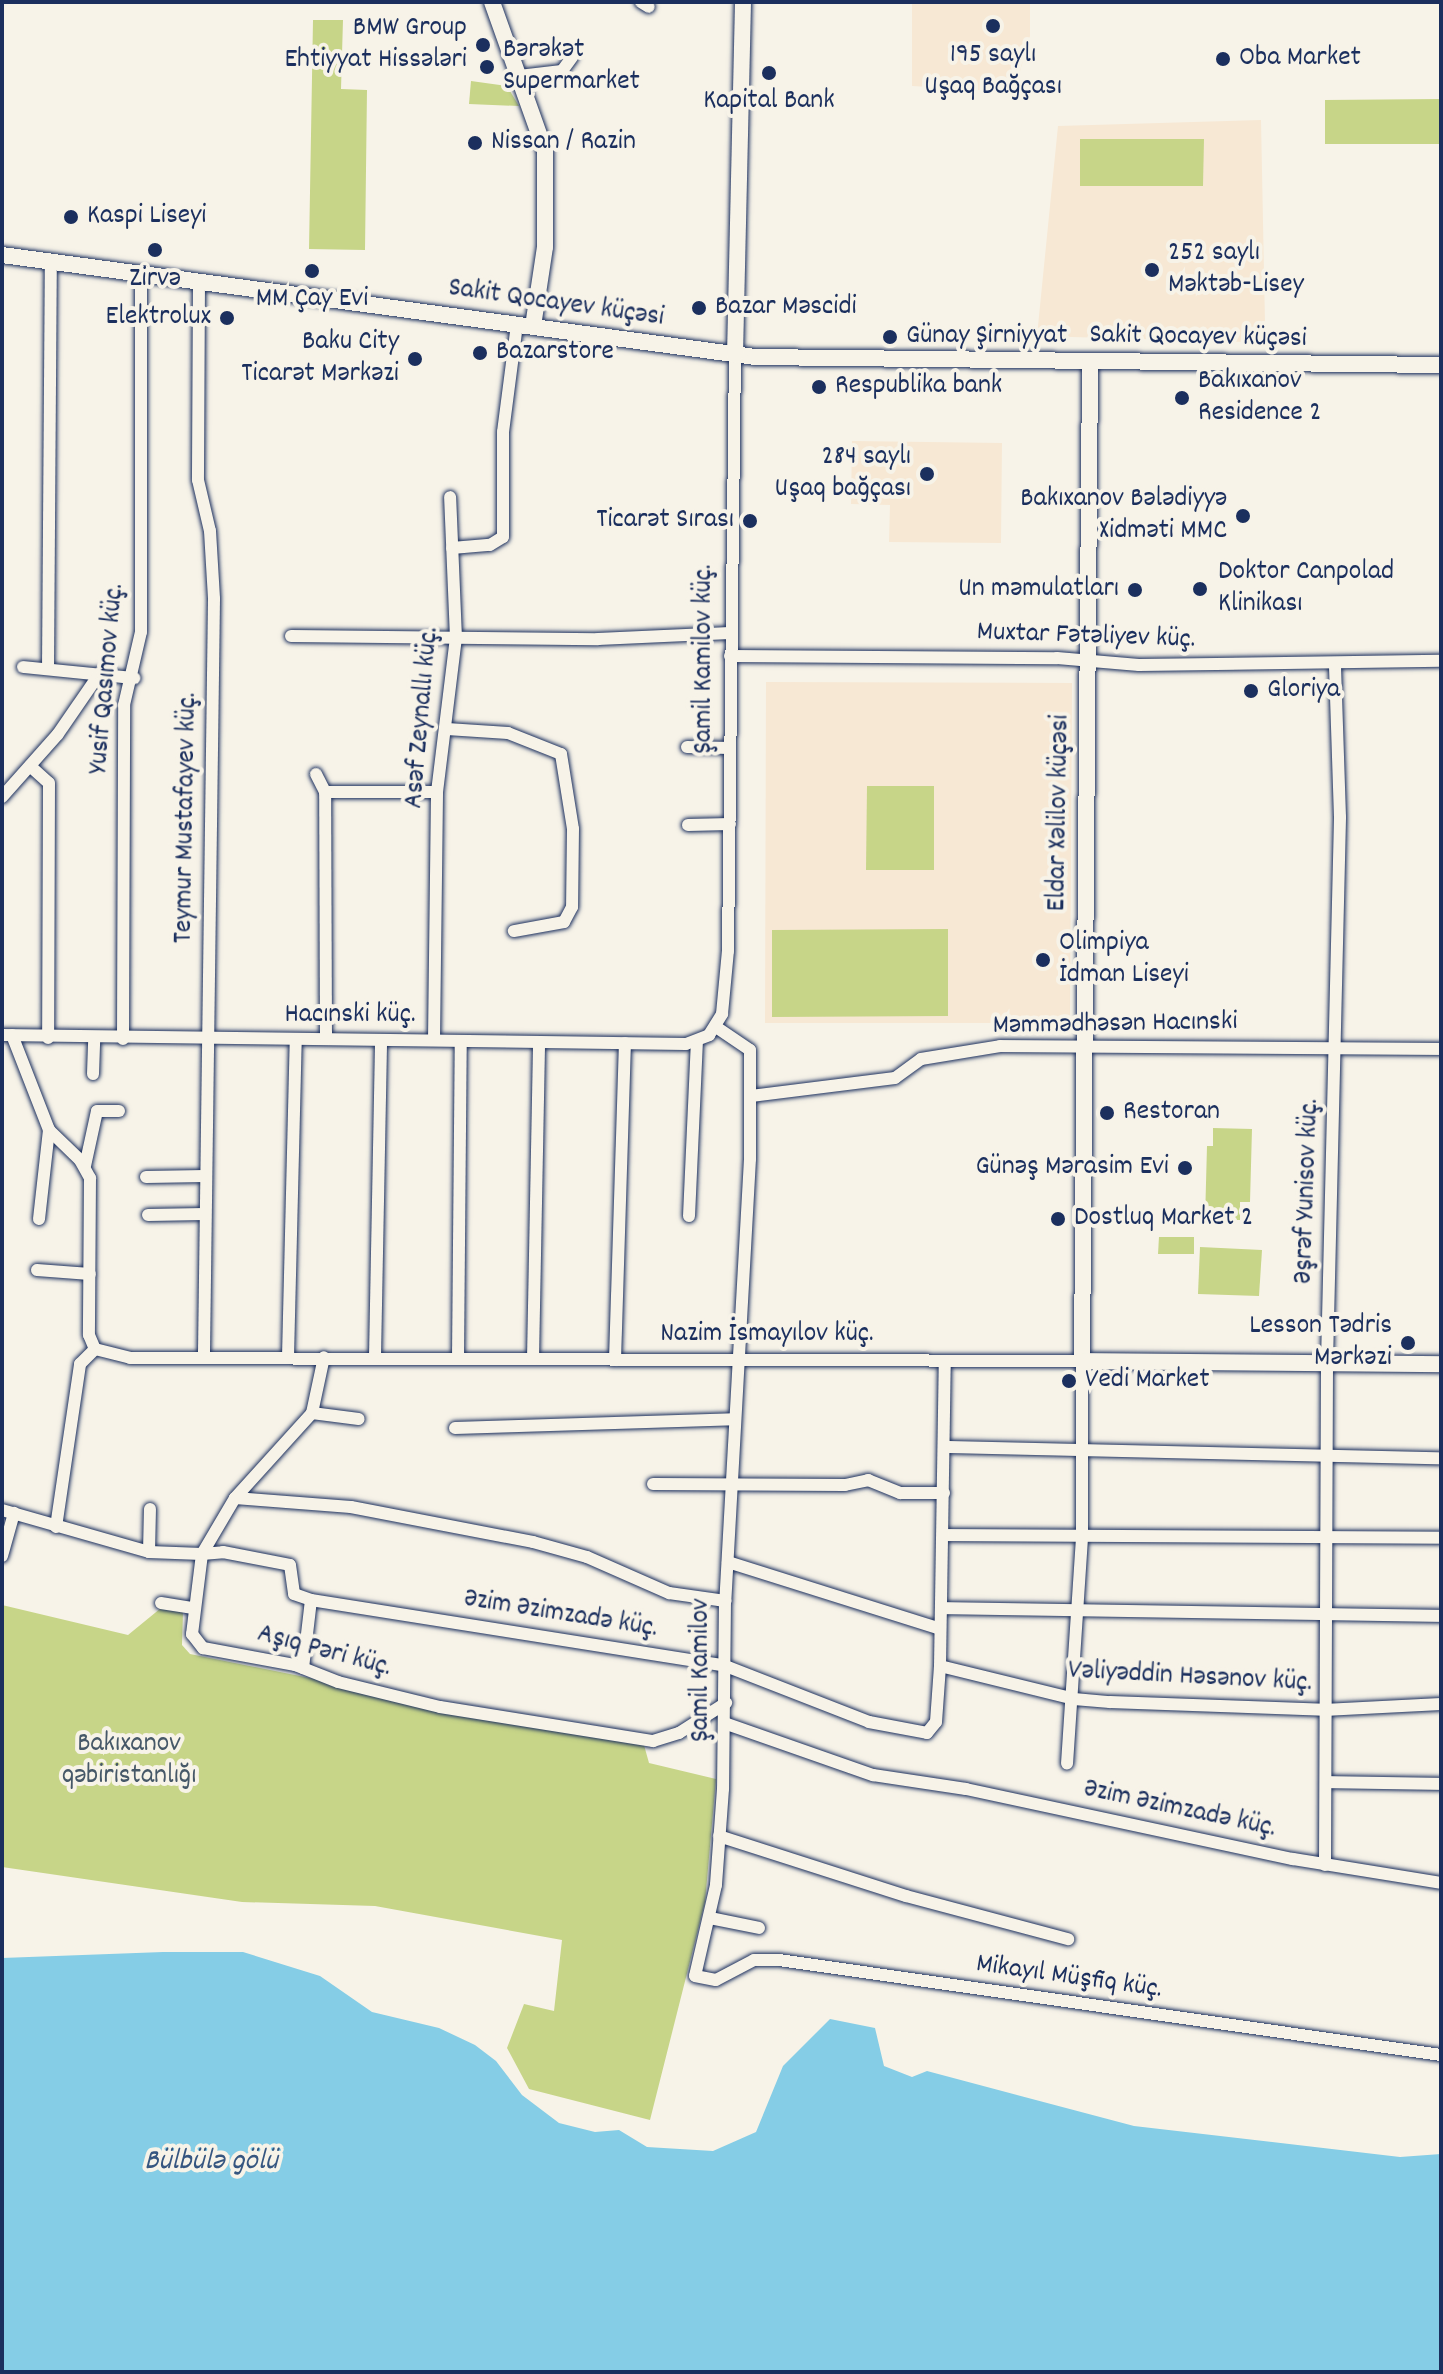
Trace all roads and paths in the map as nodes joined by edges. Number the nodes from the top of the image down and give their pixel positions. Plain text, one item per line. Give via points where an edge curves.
1 (743, 2) edge
2 (497, 3) edge
3 (572, 57) dead end
4 (519, 76) junction
5 (2, 255) edge
6 (51, 262) junction
7 (141, 274) junction
8 (199, 281) junction
9 (525, 325) junction
10 (735, 355) junction
11 (1090, 362) junction
12 (1441, 365) edge
13 (450, 497) dead end
14 (452, 548) junction
15 (730, 633) junction
16 (291, 636) dead end
17 (456, 638) junction
18 (730, 656) junction
19 (1088, 661) junction
20 (1441, 661) edge
21 (1335, 664) junction
22 (23, 667) dead end
23 (48, 669) junction
24 (100, 673) junction
25 (134, 678) junction
26 (447, 729) junction
27 (687, 747) dead end
28 (730, 748) junction
29 (30, 766) junction
30 (316, 774) dead end
31 (325, 792) junction
32 (437, 792) junction
33 (2, 797) edge
34 (730, 824) junction
35 (688, 825) dead end
36 (514, 931) dead end
37 (716, 1027) junction
38 (7, 1035) edge
39 (48, 1038) junction
40 (94, 1039) junction
41 (123, 1039) junction
42 (207, 1039) junction
43 (326, 1039) junction
44 (296, 1040) junction
45 (381, 1040) junction
46 (434, 1040) junction
47 (461, 1041) junction
48 (697, 1041) junction
49 (539, 1042) junction
50 (625, 1043) junction
51 (1084, 1047) junction
52 (1336, 1048) junction
53 (1441, 1049) edge
54 (93, 1074) dead end
55 (751, 1096) junction
56 (119, 1111) dead end
57 (49, 1130) junction
58 (85, 1166) junction
59 (205, 1176) junction
60 (146, 1177) dead end
61 (204, 1214) junction
62 (148, 1215) dead end
63 (689, 1216) dead end
64 (39, 1219) dead end
65 (37, 1270) dead end
66 (90, 1274) junction
67 (95, 1349) junction
68 (204, 1357) junction
69 (288, 1357) junction
70 (324, 1357) junction
71 (375, 1357) junction
72 (458, 1358) junction
73 (533, 1359) junction
74 (615, 1360) junction
75 (945, 1361) junction
76 (1082, 1361) junction
77 (739, 1362) junction
78 (1327, 1362) junction
79 (1441, 1364) edge
80 (312, 1413) junction
81 (359, 1419) dead end
82 (734, 1419) junction
83 (455, 1428) dead end
84 (944, 1447) junction
85 (1085, 1453) junction
86 (1328, 1457) junction
87 (1441, 1458) edge
88 (733, 1483) junction
89 (653, 1484) dead end
90 (944, 1493) junction
91 (235, 1498) junction
92 (150, 1509) dead end
93 (8, 1512) edge
94 (56, 1527) junction
95 (943, 1535) junction
96 (1082, 1538) junction
97 (1328, 1538) junction
98 (1441, 1538) edge
99 (149, 1552) junction
100 (202, 1554) junction
101 (2, 1556) edge
102 (728, 1562) junction
103 (311, 1600) junction
104 (725, 1601) junction
105 (161, 1603) dead end
106 (192, 1608) junction
107 (942, 1608) junction
108 (1078, 1613) junction
109 (1441, 1616) edge
110 (1326, 1618) junction
111 (940, 1629) junction
112 (723, 1665) junction
113 (940, 1666) junction
114 (303, 1668) junction
115 (1074, 1699) junction
116 (726, 1703) junction
117 (1441, 1704) edge
118 (1324, 1710) junction
119 (727, 1724) junction
120 (1067, 1764) dead end
121 (1326, 1782) junction
122 (1441, 1784) edge
123 (719, 1836) junction
124 (1325, 1865) junction
125 (1441, 1883) edge
126 (710, 1918) junction
127 (759, 1928) dead end
128 (1068, 1939) dead end
129 (695, 1976) joint
130 (1441, 2055) edge

1 - 10 street, Şamil Kamilov küç.
2 - 4 street
3 - 4 street via 562,71
4 - 9 street via 541,135 547,172 545,247
5 - 6 street, Sakit Qocayev küçəsi
6 - 7 street, Sakit Qocayev küçəsi
6 - 23 street
7 - 8 street, Sakit Qocayev küçəsi
7 - 25 street, Yusif Qasımov küç. via 141,632
8 - 9 street, Sakit Qocayev küçəsi
8 - 42 street, Teymur Mustafayev küç. via 198,480 210,531 214,599
9 - 10 street, Sakit Qocayev küçəsi
9 - 14 street via 503,432 503,537 490,545
10 - 11 street, Sakit Qocayev küçəsi via 804,361
10 - 15 street, Şamil Kamilov küç.
11 - 12 street, Sakit Qocayev küçəsi
11 - 19 street, Eldar Xəlilov küçəsi
13 - 14 street, Asəf Zeynallı küç.
14 - 17 street, Asəf Zeynallı küç.
15 - 17 street
15 - 18 street, Şamil Kamilov küç.
16 - 17 street
17 - 26 street, Asəf Zeynallı küç.
18 - 19 street, Muxtar Fətəliyev küç.
18 - 28 street, Şamil Kamilov küç.
19 - 21 street, Muxtar Fətəliyev küç.
19 - 51 street, Eldar Xəlilov küçəsi
20 - 21 street, Muxtar Fətəliyev küç.
21 - 52 street, Əşrəf Yunisov küç. via 1340,817
22 - 23 street
23 - 24 street
24 - 25 street
24 - 29 street
25 - 41 street, Yusif Qasımov küç. via 124,714
26 - 32 street, Asəf Zeynallı küç.
26 - 36 street via 508,733 561,754 573,841 571,913 552,926
27 - 28 street
28 - 34 street, Şamil Kamilov küç.
29 - 33 street
29 - 39 street via 49,783
30 - 31 street
31 - 32 street
31 - 43 street
32 - 46 street, Asəf Zeynallı küç.
34 - 35 street
34 - 37 street, Şamil Kamilov küç. via 728,951
37 - 48 street
37 - 55 street via 750,1050
38 - 39 street, Hacınski küç.
38 - 57 street
39 - 40 street, Hacınski küç.
40 - 41 street, Hacınski küç.
40 - 54 street
41 - 42 street, Hacınski küç.
42 - 44 street, Hacınski küç.
42 - 59 street, Teymur Mustafayev küç.
43 - 44 street, Hacınski küç.
43 - 45 street, Hacınski küç.
44 - 69 street
45 - 46 street, Hacınski küç.
45 - 71 street
46 - 47 street, Hacınski küç.
47 - 49 street, Hacınski küç.
47 - 72 street
48 - 50 street, Hacınski küç.
48 - 63 street
49 - 50 street, Hacınski küç.
49 - 73 street
50 - 74 street
51 - 52 street, Məmmədhəsən Hacınski
51 - 55 street, Məmmədhəsən Hacınski via 1000,1046 921,1059 895,1078
51 - 76 street, Eldar Xəlilov küçəsi
52 - 53 street, Məmmədhəsən Hacınski
52 - 78 street, Əşrəf Yunisov küç.
55 - 77 street
56 - 58 street via 97,1111
57 - 58 street
57 - 64 street
58 - 66 street via 91,1188
59 - 60 street
59 - 61 street, Teymur Mustafayev küç.
61 - 62 street
61 - 68 street, Teymur Mustafayev küç.
65 - 66 street
66 - 67 street via 89,1335
67 - 68 street, Nazim İsmayılov küç. via 130,1358
67 - 94 street via 80,1364
68 - 69 street, Nazim İsmayılov küç.
69 - 70 street, Nazim İsmayılov küç.
70 - 71 street, Nazim İsmayılov küç.
70 - 80 street
71 - 72 street, Nazim İsmayılov küç.
72 - 73 street, Nazim İsmayılov küç.
73 - 74 street, Nazim İsmayılov küç.
74 - 77 street, Nazim İsmayılov küç.
75 - 76 street, Nazim İsmayılov küç.
75 - 77 street, Nazim İsmayılov küç.
75 - 84 street
76 - 78 street, Nazim İsmayılov küç.
76 - 85 street
77 - 82 street, Şamil Kamilov
78 - 79 street, Nazim İsmayılov küç.
78 - 86 street, Əşrəf Yunisov küç.
80 - 81 street
80 - 91 street
82 - 83 street
82 - 88 street, Şamil Kamilov
84 - 85 street
84 - 90 street
85 - 86 street
85 - 96 street
86 - 87 street
86 - 97 street, Əşrəf Yunisov küç.
88 - 89 street
88 - 90 street via 845,1485 868,1480 900,1493
88 - 102 street, Şamil Kamilov
90 - 95 street
91 - 100 street
91 - 104 street via 351,1507 533,1542 587,1557 669,1593
92 - 99 street
93 - 94 street
93 - 101 street
94 - 99 street
95 - 96 street
95 - 107 street
96 - 97 street
96 - 108 street
97 - 98 street
97 - 110 street, Əşrəf Yunisov küç.
99 - 100 street
100 - 103 street via 223,1552 290,1565 294,1594
100 - 106 street, Aşıq Pəri küç.
102 - 104 street, Şamil Kamilov
102 - 111 street
103 - 112 street, Əzim Əzimzadə küç.
103 - 114 street
104 - 112 street, Şamil Kamilov
105 - 106 street
106 - 114 street, Aşıq Pəri küç. via 197,1646
107 - 108 street
107 - 111 street
108 - 110 street
108 - 115 street
109 - 110 street
110 - 118 street, Əşrəf Yunisov küç.
111 - 113 street
112 - 113 street, Əzim Əzimzadə küç. via 869,1722 932,1731
112 - 116 street, Şamil Kamilov
113 - 115 street, Vəliyəddin Həsənov küç.
114 - 116 street, Aşıq Pəri küç. via 440,1707 653,1741 679,1733
115 - 118 street, Vəliyəddin Həsənov küç.
115 - 120 street
116 - 119 street, Şamil Kamilov
117 - 118 street, Vəliyəddin Həsənov küç.
118 - 121 street, Əşrəf Yunisov küç.
119 - 123 street, Şamil Kamilov
119 - 124 street, Əzim Əzimzadə küç. via 873,1775 966,1789
121 - 122 street
121 - 124 street, Əşrəf Yunisov küç.
123 - 126 street, Şamil Kamilov
123 - 128 street via 906,1896
124 - 125 street, Əzim Əzimzadə küç.
126 - 127 street
126 - 129 street, Şamil Kamilov
129 - 130 street, Mikayıl Müşfiq küç. via 716,1980 754,1960 779,1960

